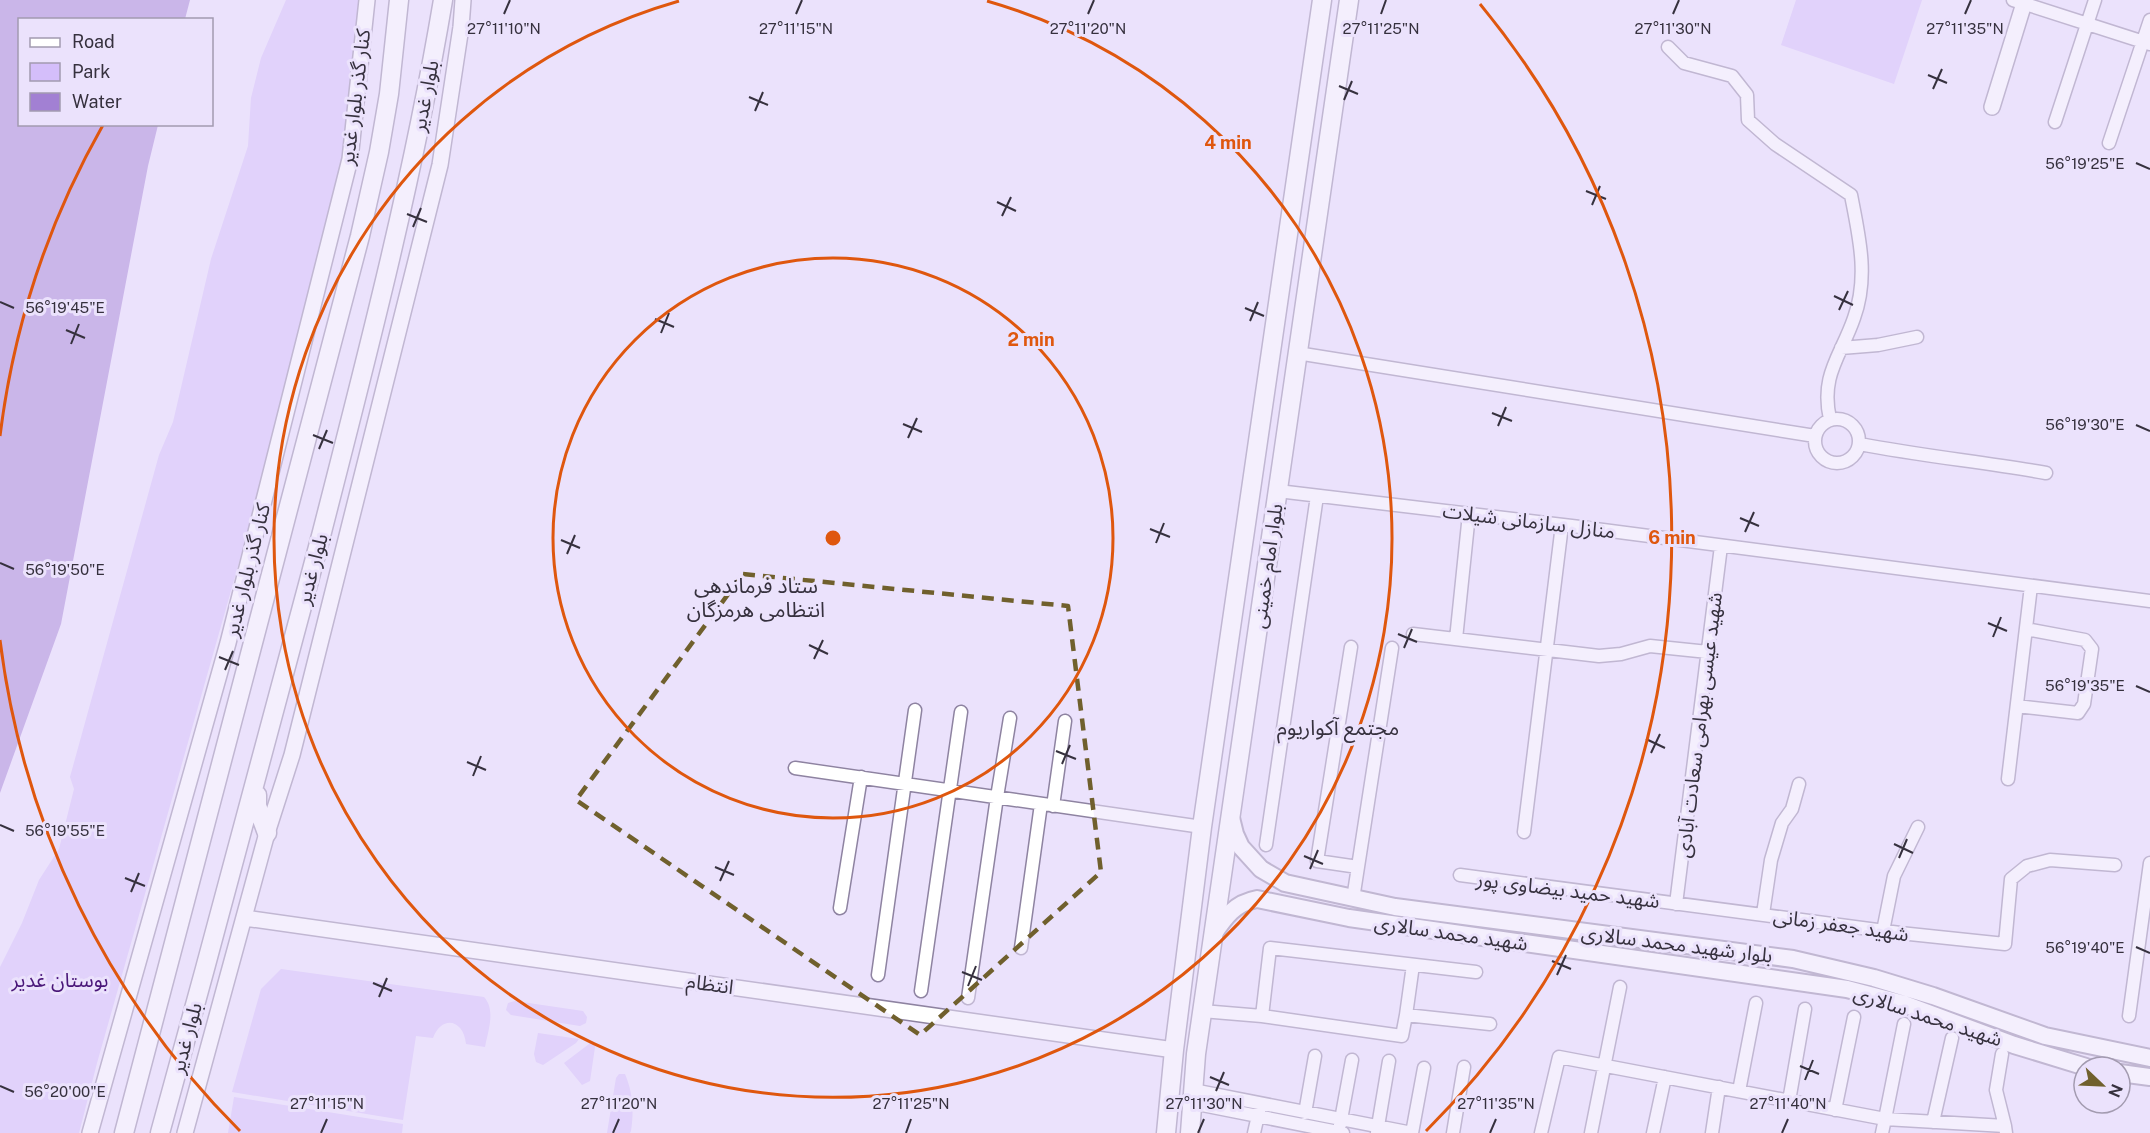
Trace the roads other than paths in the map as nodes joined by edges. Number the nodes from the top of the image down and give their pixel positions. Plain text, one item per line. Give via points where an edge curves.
1 (367, 0) edge
2 (399, 0) edge
3 (443, 0) edge
4 (463, 0) edge
5 (1322, 0) edge
6 (1348, 0) edge
7 (2096, 0) edge
8 (2021, 1) edge
9 (2150, 20) edge
10 (2088, 24) junction
11 (1317, 31) junction
12 (1344, 33) junction
13 (2146, 43) edge
14 (1668, 47) dead end
15 (1992, 107) dead end
16 (2055, 122) dead end
17 (2109, 143) dead end
18 (1917, 337) dead end
19 (1841, 348) junction
20 (1297, 353) junction
21 (1830, 419) junction
22 (1815, 436) junction
23 (1860, 444) junction
24 (2046, 473) dead end
25 (1278, 491) junction
26 (1317, 496) junction
27 (1468, 514) junction
28 (1563, 525) junction
29 (1722, 546) junction
30 (2031, 586) junction
31 (2150, 601) edge
32 (2026, 629) junction
33 (1413, 634) dead end
34 (1456, 639) junction
35 (1351, 647) dead end
36 (1392, 648) dead end
37 (1547, 650) junction
38 (1708, 652) junction
39 (2017, 706) junction
40 (915, 710) dead end
41 (961, 712) dead end
42 (1010, 718) dead end
43 (1065, 721) dead end
44 (795, 768) dead end
45 (861, 777) junction
46 (2008, 779) dead end
47 (257, 782) junction
48 (903, 784) junction
49 (1799, 784) dead end
50 (950, 790) junction
51 (997, 797) junction
52 (1047, 805) junction
53 (1231, 815) junction
54 (1202, 827) junction
55 (1918, 827) dead end
56 (1524, 832) dead end
57 (267, 833) junction
58 (1266, 845) dead end
59 (2150, 863) edge
60 (2115, 865) dead end
61 (1358, 867) junction
62 (1460, 875) dead end
63 (1353, 899) junction
64 (1676, 904) junction
65 (840, 908) dead end
66 (1763, 914) junction
67 (2146, 915) edge
68 (245, 918) junction
69 (1349, 918) junction
70 (1882, 931) junction
71 (1213, 935) junction
72 (1021, 948) dead end
73 (1413, 964) junction
74 (1476, 972) dead end
75 (878, 975) dead end
76 (1620, 987) dead end
77 (921, 992) dead end
78 (968, 998) dead end
79 (1756, 1003) dead end
80 (1805, 1009) dead end
81 (1202, 1011) junction
82 (1406, 1015) junction
83 (1262, 1016) junction
84 (2129, 1016) dead end
85 (1854, 1017) dead end
86 (1490, 1024) dead end
87 (1904, 1024) dead end
88 (1952, 1038) dead end
89 (1174, 1050) junction
90 (2002, 1054) dead end
91 (1315, 1056) dead end
92 (2150, 1058) edge
93 (1352, 1060) dead end
94 (1389, 1061) dead end
95 (2072, 1063) edge
96 (1606, 1066) junction
97 (1464, 1067) dead end
98 (1424, 1068) dead end
99 (2132, 1075) edge
100 (1665, 1077) junction
101 (2150, 1077) edge
102 (1719, 1087) junction
103 (1739, 1091) junction
104 (1192, 1096) junction
105 (1789, 1101) junction
106 (1260, 1103) junction
107 (1835, 1110) junction
108 (1305, 1113) junction
109 (1257, 1117) junction
110 (1885, 1119) junction
111 (1933, 1122) junction
112 (1341, 1128) edge
113 (1377, 1130) edge
114 (2006, 1130) edge
115 (90, 1133) edge
116 (124, 1133) edge
117 (160, 1133) edge
118 (186, 1133) edge
119 (1166, 1133) edge
120 (1190, 1133) edge
121 (1254, 1133) edge
122 (1412, 1133) edge
123 (1453, 1133) edge
124 (1541, 1133) edge
125 (1591, 1133) edge
126 (1653, 1133) edge
127 (1712, 1133) edge
128 (1882, 1133) edge

1 - 115 street, کنار گذر بلوار غدیر via 350,159 228,643
2 - 116 main road, بلوار غدیر via 389,94 362,227
3 - 47 main road, بلوار غدیر via 412,160 359,386
4 - 57 street via 440,165 301,722
5 - 11 main road, بلوار امام خمینی
6 - 12 main road, بلوار امام خمینی
7 - 10 street
8 - 10 street
8 - 15 street
9 - 13 street
10 - 13 street
10 - 16 street
11 - 12 main road
11 - 54 main road, بلوار امام خمینی
12 - 20 main road, بلوار امام خمینی
13 - 17 street
14 - 19 street via 1684,63 1732,76 1747,95 1748,120 1775,144 1851,195 1862,248 1862,274 1855,317
18 - 19 street
19 - 21 street via 1829,375 1826,402
20 - 22 street
20 - 25 main road, بلوار امام خمینی
21 - 22 street
21 - 23 street via 1852,423
22 - 23 street via 1816,450 1833,463 1853,457
23 - 24 street
25 - 26 street, منازل سازمانی شیلات
25 - 53 main road, بلوار امام خمینی
26 - 27 street, منازل سازمانی شیلات
26 - 58 street
27 - 28 street, منازل سازمانی شیلات
27 - 34 street
28 - 29 street, منازل سازمانی شیلات
28 - 37 street
29 - 30 street, منازل سازمانی شیلات
29 - 38 street, شهید عیسی بهرامی سعادت آبادی
30 - 31 street, منازل سازمانی شیلات
30 - 32 street
32 - 39 street
32 - 39 street via 2085,640 2092,649 2084,704 2078,713
33 - 34 street
34 - 37 street
35 - 61 street via 1317,861
36 - 61 street
37 - 38 street via 1611,656 1657,645
37 - 56 street
38 - 64 street, شهید عیسی بهرامی سعادت آبادی
39 - 46 street
40 - 48 street
41 - 50 street
42 - 51 street
43 - 52 street
44 - 45 street
45 - 48 street
45 - 65 street
47 - 57 main road via 257,806
47 - 117 main road, بلوار غدیر
48 - 50 street
48 - 75 street
49 - 66 street via 1771,860
50 - 51 street
50 - 77 street
51 - 52 street
51 - 78 street
52 - 54 street
52 - 72 street
53 - 63 main road, بلوار شهید محمد سالاری via 1241,847 1261,869 1285,884
53 - 71 main road, بلوار امام خمینی
54 - 89 main road, بلوار امام خمینی
55 - 70 street via 1894,876
57 - 68 street
59 - 67 street
60 - 70 street, شهید جعفر زمانی via 2050,860 2027,866 2011,879 2005,944
61 - 63 street
62 - 64 street, شهید حمید بیضاوی پور
63 - 69 main road
63 - 92 main road, بلوار شهید محمد سالاری via 1793,959 1874,978 2045,1036
64 - 66 street, شهید جعفر زمانی
66 - 70 street, شهید جعفر زمانی
67 - 84 street
68 - 89 street, انتظام
68 - 118 street
69 - 71 main road, شهید محمد سالاری via 1257,899 1237,906
69 - 95 main road, شهید محمد سالاری via 1847,989 1904,1004
71 - 81 main road, بلوار امام خمینی
73 - 74 street
73 - 82 street
73 - 83 street via 1270,948
76 - 96 street
79 - 103 street
80 - 105 street
81 - 83 street
81 - 104 main road, بلوار امام خمینی
82 - 83 street via 1402,1036
82 - 86 street
85 - 107 street
87 - 110 street
88 - 111 street
89 - 119 main road, بلوار امام خمینی
90 - 114 street via 1996,1090
91 - 108 street
93 - 112 street
94 - 113 street
96 - 100 street
96 - 124 street via 1559,1057
96 - 125 street
97 - 123 street
98 - 122 street
99 - 101 main road
100 - 102 street
100 - 126 street
102 - 103 street
102 - 127 street
103 - 105 street
104 - 106 street
104 - 109 street
104 - 120 main road, بلوار امام خمینی
105 - 107 street
106 - 108 street
106 - 109 street
107 - 110 street
108 - 112 street
109 - 112 street
109 - 121 street
110 - 111 street
110 - 128 street
111 - 114 street
112 - 113 street
113 - 122 street

